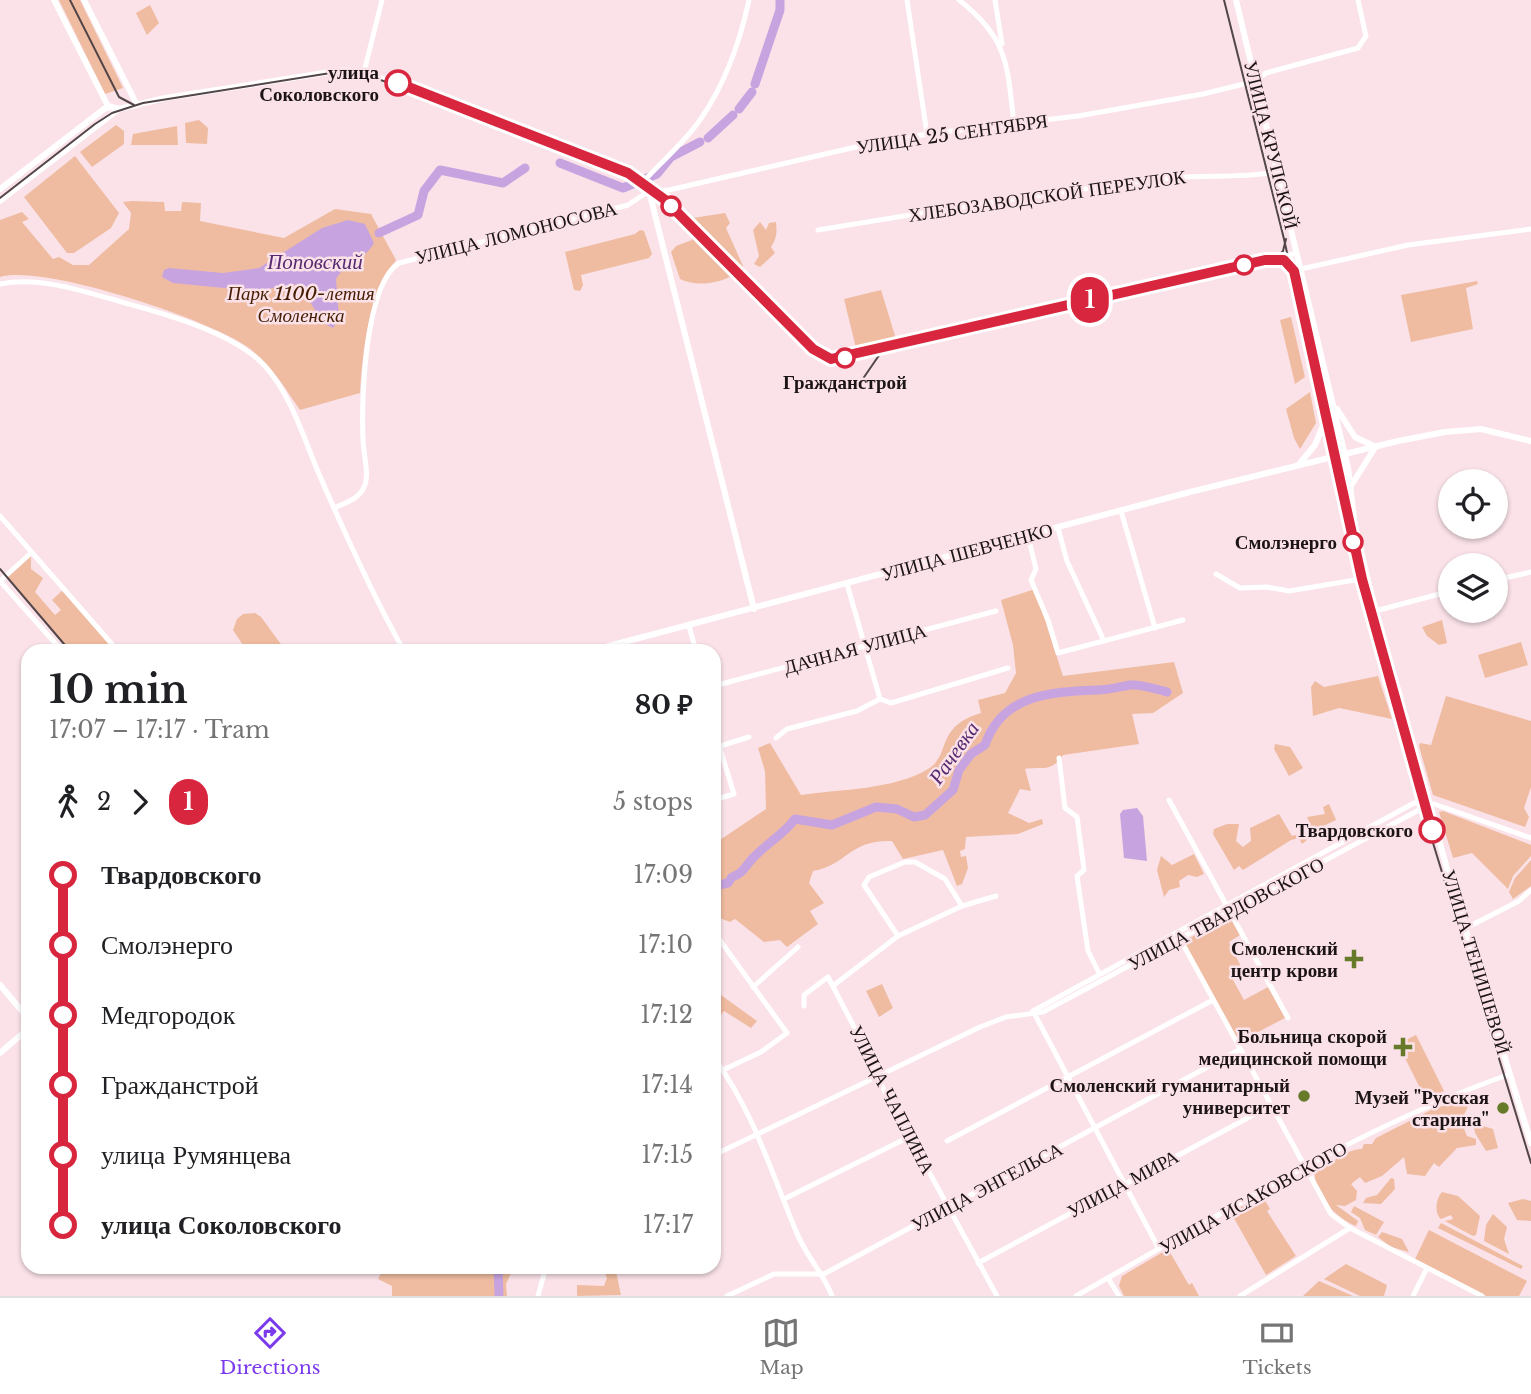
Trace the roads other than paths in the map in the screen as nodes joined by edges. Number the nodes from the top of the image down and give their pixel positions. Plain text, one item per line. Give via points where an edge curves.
1 (54, 0) edge
2 (84, 0) edge
3 (382, 0) edge
4 (749, 0) edge
5 (907, 0) edge
6 (959, 0) edge
7 (995, 0) edge
8 (1236, 0) edge
9 (1358, 0) edge
10 (1003, 51) junction
11 (364, 72) junction
12 (1256, 81) junction
13 (136, 103) junction
14 (108, 106) junction
15 (120, 108) junction
16 (114, 116) junction
17 (1014, 124) junction
18 (927, 134) junction
19 (1277, 172) junction
20 (642, 183) junction
21 (0, 189) edge
22 (649, 191) junction
23 (0, 201) edge
24 (1531, 229) edge
25 (818, 230) dead end
26 (1297, 253) junction
27 (1301, 269) junction
28 (0, 284) edge
29 (809, 349) dead end
30 (1332, 401) junction
31 (1531, 441) edge
32 (1376, 446) junction
33 (1341, 455) junction
34 (1297, 466) junction
35 (1348, 491) junction
36 (334, 508) junction
37 (1121, 511) junction
38 (0, 516) edge
39 (1058, 528) junction
40 (1028, 536) junction
41 (31, 553) junction
42 (1531, 572) edge
43 (1216, 574) dead end
44 (1508, 577) edge
45 (1367, 578) junction
46 (0, 581) edge
47 (847, 584) junction
48 (1438, 595) edge
49 (754, 609) junction
50 (996, 611) dead end
51 (1375, 611) junction
52 (1183, 620) dead end
53 (689, 626) junction
54 (1155, 628) junction
55 (1104, 641) junction
56 (56, 644) edge
57 (112, 644) edge
58 (401, 644) edge
59 (618, 644) edge
60 (694, 644) edge
61 (864, 648) junction
62 (1008, 668) dead end
63 (721, 685) edge
64 (880, 699) junction
65 (749, 737) dead end
66 (776, 738) dead end
67 (721, 747) edge
68 (1059, 758) dead end
69 (721, 760) edge
70 (721, 798) edge
71 (1169, 800) dead end
72 (1428, 802) junction
73 (1531, 838) edge
74 (1312, 858) junction
75 (1315, 866) junction
76 (1531, 890) edge
77 (996, 896) dead end
78 (1227, 903) junction
79 (962, 906) junction
80 (1232, 912) junction
81 (1466, 928) junction
82 (1176, 931) junction
83 (898, 936) junction
84 (1180, 940) junction
85 (721, 942) edge
86 (799, 947) dead end
87 (1099, 973) junction
88 (0, 985) edge
89 (835, 985) junction
90 (753, 987) junction
91 (1213, 1000) junction
92 (804, 1006) dead end
93 (21, 1010) edge
94 (1033, 1011) junction
95 (1288, 1018) dead end
96 (21, 1035) edge
97 (1239, 1050) junction
98 (0, 1053) edge
99 (721, 1067) edge
100 (723, 1070) junction
101 (1510, 1074) junction
102 (876, 1075) junction
103 (1069, 1078) junction
104 (1270, 1106) junction
105 (1097, 1129) junction
106 (758, 1134) junction
107 (909, 1137) junction
108 (947, 1141) dead end
109 (1531, 1143) edge
110 (721, 1152) edge
111 (1303, 1169) junction
112 (1125, 1182) junction
113 (784, 1199) junction
114 (948, 1209) junction
115 (1350, 1228) junction
116 (1159, 1249) junction
117 (978, 1263) junction
118 (1427, 1268) junction
119 (544, 1274) edge
120 (824, 1274) junction
121 (1108, 1278) junction
122 (538, 1296) edge
123 (727, 1296) edge
124 (832, 1296) edge
125 (997, 1296) edge
126 (1076, 1296) edge
127 (1119, 1296) edge
128 (1240, 1296) edge
129 (1413, 1296) edge
130 (1482, 1296) edge

1 - 14 main road
2 - 13 main road
3 - 11 street
4 - 20 street via 726,72 699,121
5 - 18 street
6 - 10 street via 996,34
7 - 10 street
8 - 12 main road, УЛИЦА КРУПСКОЙ
9 - 12 street, УЛИЦА 25 СЕНТЯБРЯ via 1366,36 1358,48 1266,73
10 - 17 street
11 - 13 main road via 343,70
11 - 20 main road
12 - 17 street, УЛИЦА 25 СЕНТЯБРЯ via 1158,103
12 - 19 main road, УЛИЦА КРУПСКОЙ
13 - 15 main road
14 - 15 main road
14 - 16 main road
14 - 21 main road
15 - 16 main road
16 - 23 main road
17 - 18 street, УЛИЦА 25 СЕНТЯБРЯ
18 - 22 street, УЛИЦА 25 СЕНТЯБРЯ
19 - 25 street, ХЛЕБОЗАВОДСКОЙ ПЕРЕУЛОК via 1179,177 1072,190
19 - 26 main road, УЛИЦА КРУПСКОЙ
20 - 22 main road
22 - 36 street, УЛИЦА ЛОМОНОСОВА via 628,205 395,265 377,305 365,354 366,484 359,496
22 - 49 main road
24 - 27 street via 1408,245
26 - 27 main road, УЛИЦА КРУПСКОЙ
26 - 29 street via 841,361
27 - 30 main road, УЛИЦА КРУПСКОЙ
28 - 36 street via 29,282 69,288 176,317 249,354 264,365 284,394
30 - 32 main road via 1348,430
30 - 33 main road, УЛИЦА КРУПСКОЙ
30 - 34 main road via 1315,445
31 - 32 main road, УЛИЦА ШЕВЧЕНКО via 1481,429
32 - 33 main road, УЛИЦА ШЕВЧЕНКО
32 - 35 main road
33 - 34 main road, УЛИЦА ШЕВЧЕНКО
33 - 35 main road, УЛИЦА ТЕНИШЕВОЙ
34 - 37 main road, УЛИЦА ШЕВЧЕНКО
35 - 45 main road, УЛИЦА ТЕНИШЕВОЙ
36 - 58 street
37 - 39 main road, УЛИЦА ШЕВЧЕНКО
37 - 54 street
38 - 41 street
39 - 40 main road, УЛИЦА ШЕВЧЕНКО
39 - 55 street
40 - 47 main road, УЛИЦА ШЕВЧЕНКО
40 - 55 street via 1036,569 1031,580 1058,653
41 - 46 street
41 - 57 street
42 - 44 street
43 - 45 street via 1240,588 1289,591
45 - 51 main road, УЛИЦА ТЕНИШЕВОЙ
46 - 56 street
47 - 49 main road, УЛИЦА ШЕВЧЕНКО
47 - 61 street
48 - 51 street
49 - 53 main road, УЛИЦА ШЕВЧЕНКО
50 - 61 street, ДАЧНАЯ УЛИЦА
51 - 72 main road, УЛИЦА ТЕНИШЕВОЙ
52 - 54 street
53 - 59 main road, УЛИЦА ШЕВЧЕНКО
53 - 60 street
54 - 55 street
61 - 63 street, ДАЧНАЯ УЛИЦА
61 - 64 street
62 - 64 street via 891,703
64 - 66 street via 857,711 788,729
65 - 67 street
68 - 87 street via 1065,808 1077,817 1084,870 1077,876 1088,951
69 - 70 street via 733,794
71 - 78 street
72 - 73 street
72 - 74 street, УЛИЦА ТВАРДОВСКОГО via 1414,803
72 - 75 street, УЛИЦА ТВАРДОВСКОГО
72 - 81 main road, УЛИЦА ТЕНИШЕВОЙ
74 - 75 street
74 - 78 street, УЛИЦА ТВАРДОВСКОГО
75 - 80 street, УЛИЦА ТВАРДОВСКОГО
76 - 81 street
77 - 79 street
78 - 80 street
78 - 82 street, УЛИЦА ТВАРДОВСКОГО
79 - 83 street
79 - 83 street via 945,879 915,862 869,877 864,885
80 - 84 street, УЛИЦА ТВАРДОВСКОГО
80 - 95 street
81 - 101 main road, УЛИЦА ТЕНИШЕВОЙ
82 - 84 street
82 - 87 street, УЛИЦА ТВАРДОВСКОГО
83 - 89 street
84 - 91 street
84 - 94 street, УЛИЦА ТВАРДОВСКОГО via 1043,1012
85 - 90 street
86 - 90 street
87 - 94 street, УЛИЦА ТВАРДОВСКОГО
88 - 93 main road
89 - 92 street, УЛИЦА ЧАПЛИНА via 828,977 804,995
89 - 102 street, УЛИЦА ЧАПЛИНА
90 - 100 street via 787,1033
91 - 97 street
91 - 103 street
94 - 102 street, УЛИЦА ТВАРДОВСКОГО via 980,1027
94 - 103 street
96 - 98 main road
97 - 104 street
97 - 105 street, УЛИЦА ЭНГЕЛЬСА
99 - 100 street
100 - 106 street
101 - 109 main road, УЛИЦА ТЕНИШЕВОЙ
101 - 111 street, УЛИЦА ИСАКОВСКОГО via 1434,1102
102 - 106 street, УЛИЦА ТВАРДОВСКОГО
102 - 107 street, УЛИЦА ЧАПЛИНА
103 - 105 street
103 - 108 street
104 - 111 street
104 - 112 street, УЛИЦА МИРА
105 - 112 street
105 - 114 street, УЛИЦА ЭНГЕЛЬСА
106 - 110 street, УЛИЦА ТВАРДОВСКОГО
106 - 113 street
107 - 113 street
107 - 114 street, УЛИЦА ЧАПЛИНА
111 - 115 street via 1331,1214
111 - 116 street, УЛИЦА ИСАКОВСКОГО
112 - 116 street
112 - 117 street, УЛИЦА МИРА
113 - 120 street via 809,1257
114 - 117 street, УЛИЦА ЧАПЛИНА
114 - 120 street, УЛИЦА ЭНГЕЛЬСА
115 - 118 street
115 - 128 street
116 - 121 street, УЛИЦА ИСАКОВСКОГО
117 - 125 street, УЛИЦА ЧАПЛИНА
118 - 129 street
118 - 130 street
119 - 122 street
120 - 123 street, УЛИЦА ЭНГЕЛЬСА via 774,1274
120 - 124 street
121 - 126 street, УЛИЦА ИСАКОВСКОГО
121 - 127 street

